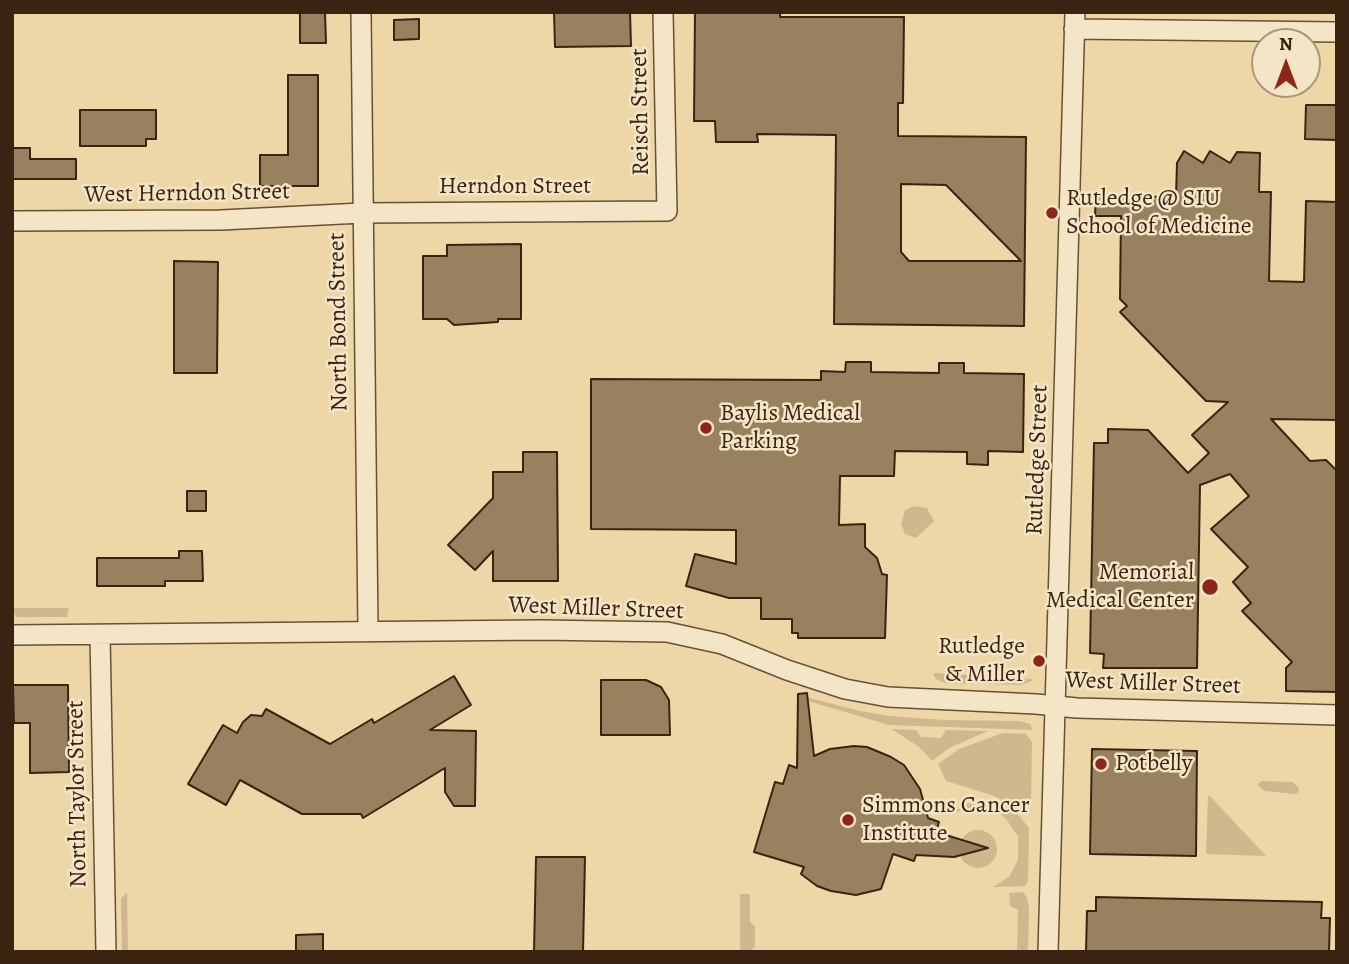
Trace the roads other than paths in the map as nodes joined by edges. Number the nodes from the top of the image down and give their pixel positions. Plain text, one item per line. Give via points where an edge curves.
1 (361, 12) edge
2 (663, 12) edge
3 (1075, 21) edge
4 (1337, 32) edge
5 (667, 211) joint
6 (362, 213) junction
7 (12, 221) edge
8 (368, 631) junction
9 (12, 635) edge
10 (100, 635) junction
11 (1056, 705) junction
12 (1337, 715) edge
13 (106, 952) edge
14 (1048, 952) edge

1 - 6 street, North Bond Street
2 - 5 street, Reisch Street
3 - 4 street
3 - 11 street, Rutledge Street
5 - 6 street, Herndon Street
6 - 7 street, West Herndon Street via 221,220
6 - 8 street, North Bond Street
8 - 10 street, West Miller Street
8 - 11 street, West Miller Street via 667,632 722,644 845,689 888,697
9 - 10 street, West Miller Street
10 - 13 street, North Taylor Street
11 - 12 street, West Miller Street
11 - 14 street, Rutledge Street

